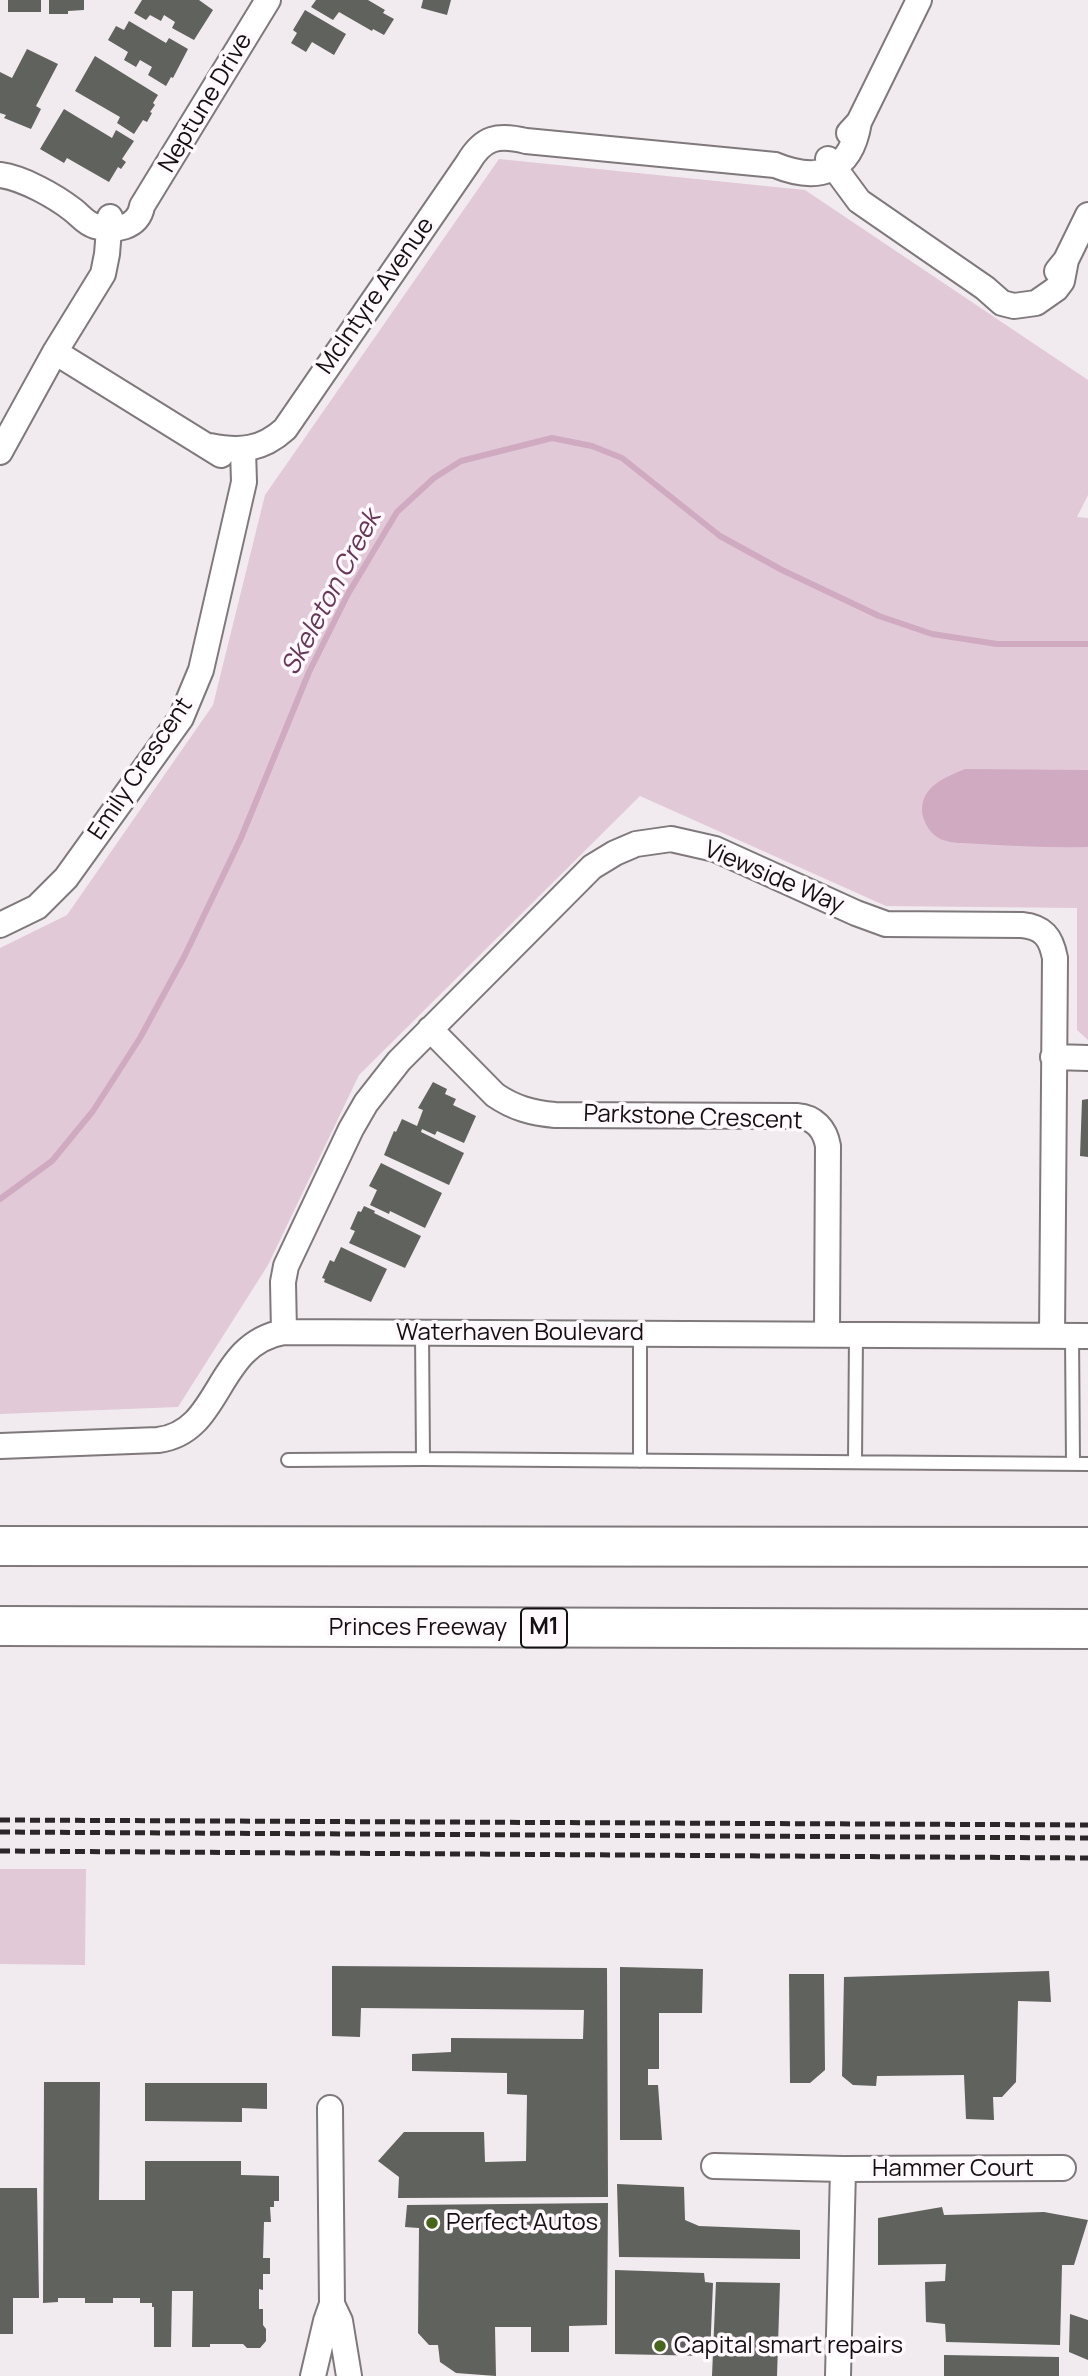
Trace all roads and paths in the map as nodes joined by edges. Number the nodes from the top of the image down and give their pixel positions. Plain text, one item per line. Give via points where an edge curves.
1 (268, 0) edge
2 (919, 0) edge
3 (831, 163) junction
4 (0, 175) edge
5 (1088, 215) edge
6 (110, 223) junction
7 (55, 352) junction
8 (0, 452) edge
9 (244, 456) junction
10 (0, 925) edge
11 (430, 1029) junction
12 (1053, 1057) junction
13 (1088, 1058) edge
14 (284, 1332) junction
15 (422, 1332) junction
16 (640, 1333) junction
17 (827, 1334) junction
18 (856, 1334) junction
19 (1071, 1336) edge
20 (0, 1446) edge
21 (423, 1459) junction
22 (288, 1460) dead end
23 (640, 1461) junction
24 (855, 1462) junction
25 (1073, 1464) junction
26 (1088, 1464) edge
27 (0, 1546) edge
28 (1088, 1547) edge
29 (0, 1626) edge
30 (1088, 1629) edge
31 (330, 2108) dead end
32 (714, 2166) dead end
33 (1063, 2168) dead end
34 (843, 2169) junction
35 (332, 2304) junction
36 (313, 2376) edge
37 (349, 2376) edge
38 (838, 2376) edge

1 - 6 street, Neptune Drive via 135,222
2 - 3 street via 859,122 851,152
3 - 5 street via 859,201 1002,303 1014,306 1036,303 1056,289
3 - 9 street, McIntyre Avenue via 825,173 804,173 775,165 526,141 468,163 285,429
4 - 6 street via 19,180 87,222
6 - 7 street via 103,274
7 - 8 street
7 - 9 street, McIntyre Avenue via 210,446
9 - 10 street, Emily Crescent via 244,482 201,670 181,718 66,878 37,906
11 - 12 street, Viewside Way via 592,867 636,844 671,839 715,849 886,924 1007,924 1040,929 1053,945 1055,958
11 - 14 street, Viewside Way via 375,1089 338,1156 286,1266
11 - 17 street, Parkstone Crescent via 495,1095 527,1111 797,1116 813,1121 828,1146
12 - 13 street
12 - 19 street, Viewside Way
14 - 15 street, Waterhaven Boulevard
14 - 20 street, Waterhaven Boulevard via 250,1345 194,1423 176,1436
15 - 16 street, Waterhaven Boulevard
15 - 21 lane
16 - 17 street, Waterhaven Boulevard
16 - 23 lane
17 - 18 street, Waterhaven Boulevard
18 - 19 street, Waterhaven Boulevard
18 - 24 lane
19 - 25 lane
21 - 22 lane
21 - 23 lane
23 - 24 lane
24 - 25 lane
25 - 26 lane
27 - 28 highway
29 - 30 highway, Princes Freeway / M1
31 - 35 street
32 - 34 street, Hammer Court
33 - 34 street, Hammer Court
34 - 38 street, Hammer Court
35 - 36 street
35 - 37 street via 340,2321

